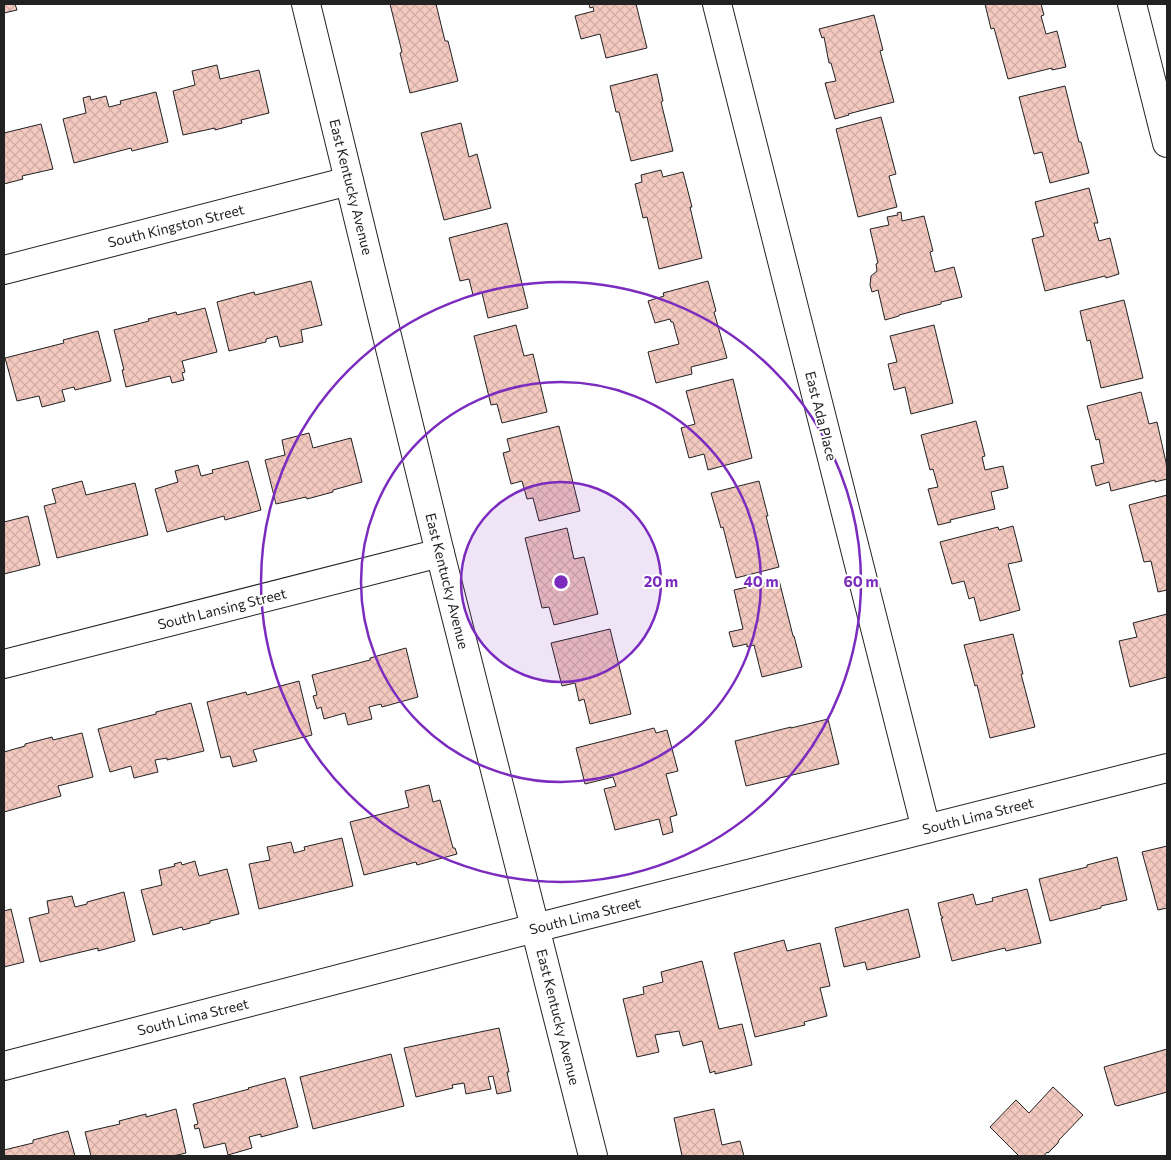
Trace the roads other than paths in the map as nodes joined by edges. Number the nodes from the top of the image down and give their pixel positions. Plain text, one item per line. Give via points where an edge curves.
1 (306, 4) edge
2 (716, 4) edge
3 (1132, 4) edge
4 (1167, 143) edge
5 (349, 181) junction
6 (4, 270) edge
7 (440, 553) junction
8 (4, 664) edge
9 (1167, 768) edge
10 (926, 829) junction
11 (535, 928) junction
12 (4, 1066) edge
13 (593, 1156) edge

1 - 5 street, East Kentucky Avenue
2 - 10 street, East Ada Place
3 - 4 street
5 - 6 street, South Kingston Street
5 - 7 street, East Kentucky Avenue
7 - 8 street, South Lansing Street
7 - 11 street, East Kentucky Avenue
9 - 10 street, South Lima Street
10 - 11 street, South Lima Street
11 - 12 street, South Lima Street
11 - 13 street, East Kentucky Avenue

